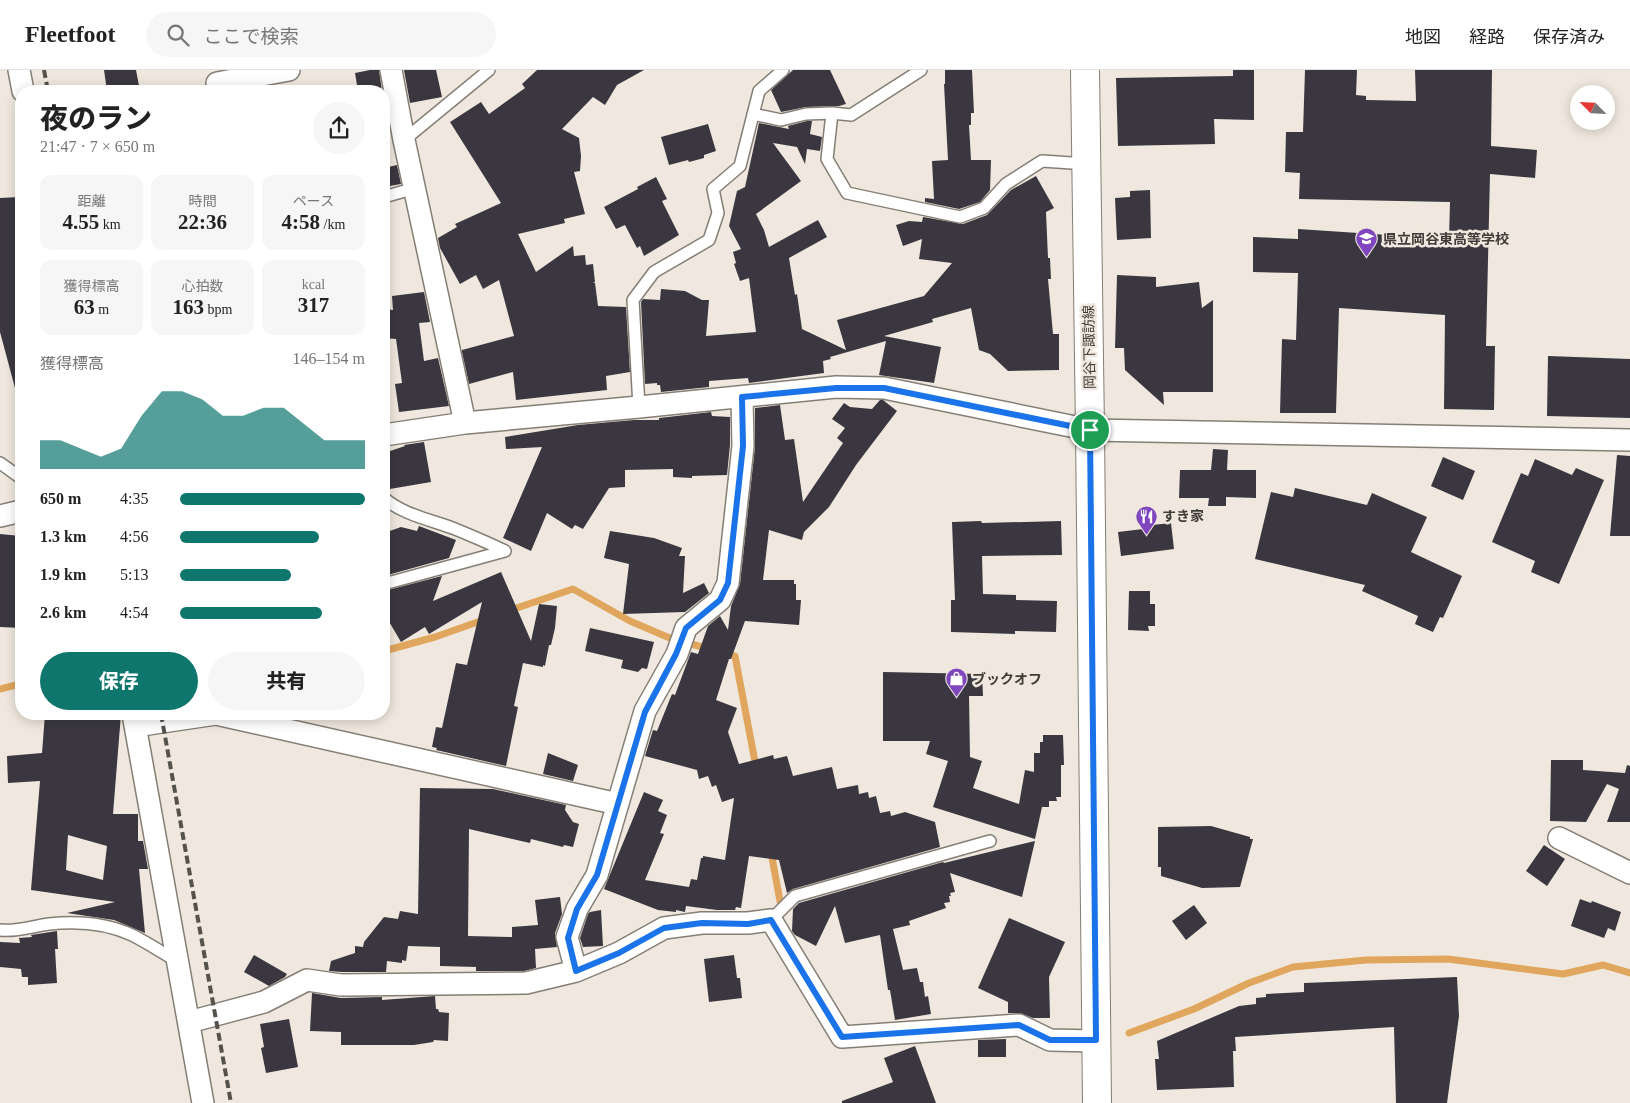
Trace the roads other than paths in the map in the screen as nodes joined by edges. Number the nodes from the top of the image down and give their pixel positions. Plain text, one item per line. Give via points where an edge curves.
1 (19, 70) edge
2 (289, 70) edge
3 (391, 70) edge
4 (489, 70) edge
5 (783, 70) edge
6 (921, 70) edge
7 (1085, 70) edge
8 (217, 83) dead end
9 (22, 85) edge
10 (832, 113) junction
11 (753, 114) junction
12 (404, 140) junction
13 (1086, 164) junction
14 (415, 188) junction
15 (390, 195) edge
16 (742, 397) junction
17 (639, 407) junction
18 (465, 423) junction
19 (1090, 430) junction
20 (390, 434) edge
21 (1630, 440) edge
22 (0, 463) edge
23 (15, 474) edge
24 (390, 503) edge
25 (15, 512) edge
26 (0, 516) edge
27 (390, 582) edge
28 (134, 720) edge
29 (243, 720) edge
30 (618, 804) junction
31 (1558, 838) dead end
32 (990, 841) dead end
33 (1630, 873) edge
34 (771, 920) junction
35 (0, 930) edge
36 (178, 962) junction
37 (576, 971) junction
38 (189, 1022) junction
39 (1096, 1040) junction
40 (203, 1103) edge
41 (1097, 1103) edge

1 - 9 street
2 - 8 street
3 - 12 street
4 - 12 lane
5 - 11 lane via 759,91
6 - 10 lane via 851,115
7 - 13 main road, 岡谷下諏訪線
10 - 11 lane via 806,114 781,120
10 - 13 lane via 827,159 847,193 960,217 984,208 1006,184 1042,161
11 - 17 lane via 740,166 713,189 718,213 708,240 654,272 633,300
12 - 14 street
13 - 19 main road, 岡谷下諏訪線
14 - 15 lane
14 - 18 street
16 - 17 street
16 - 19 street via 836,388 884,388
16 - 30 street via 743,446 728,583 720,600 686,628 645,712
17 - 18 street
18 - 20 street
19 - 21 street
19 - 39 main road, 岡谷下諏訪線
22 - 23 lane
24 - 27 lane via 505,551
25 - 26 street
28 - 36 street
29 - 30 street
30 - 37 street via 597,875 577,909 568,938
31 - 33 street
32 - 34 lane via 795,896
34 - 37 street via 664,928 619,953
34 - 39 street via 842,1037 1019,1025 1050,1040
35 - 36 lane via 49,924 104,925 130,934
36 - 38 street
37 - 38 street via 526,983 341,985 307,980 264,1002
38 - 40 street
39 - 41 main road, 岡谷下諏訪線

